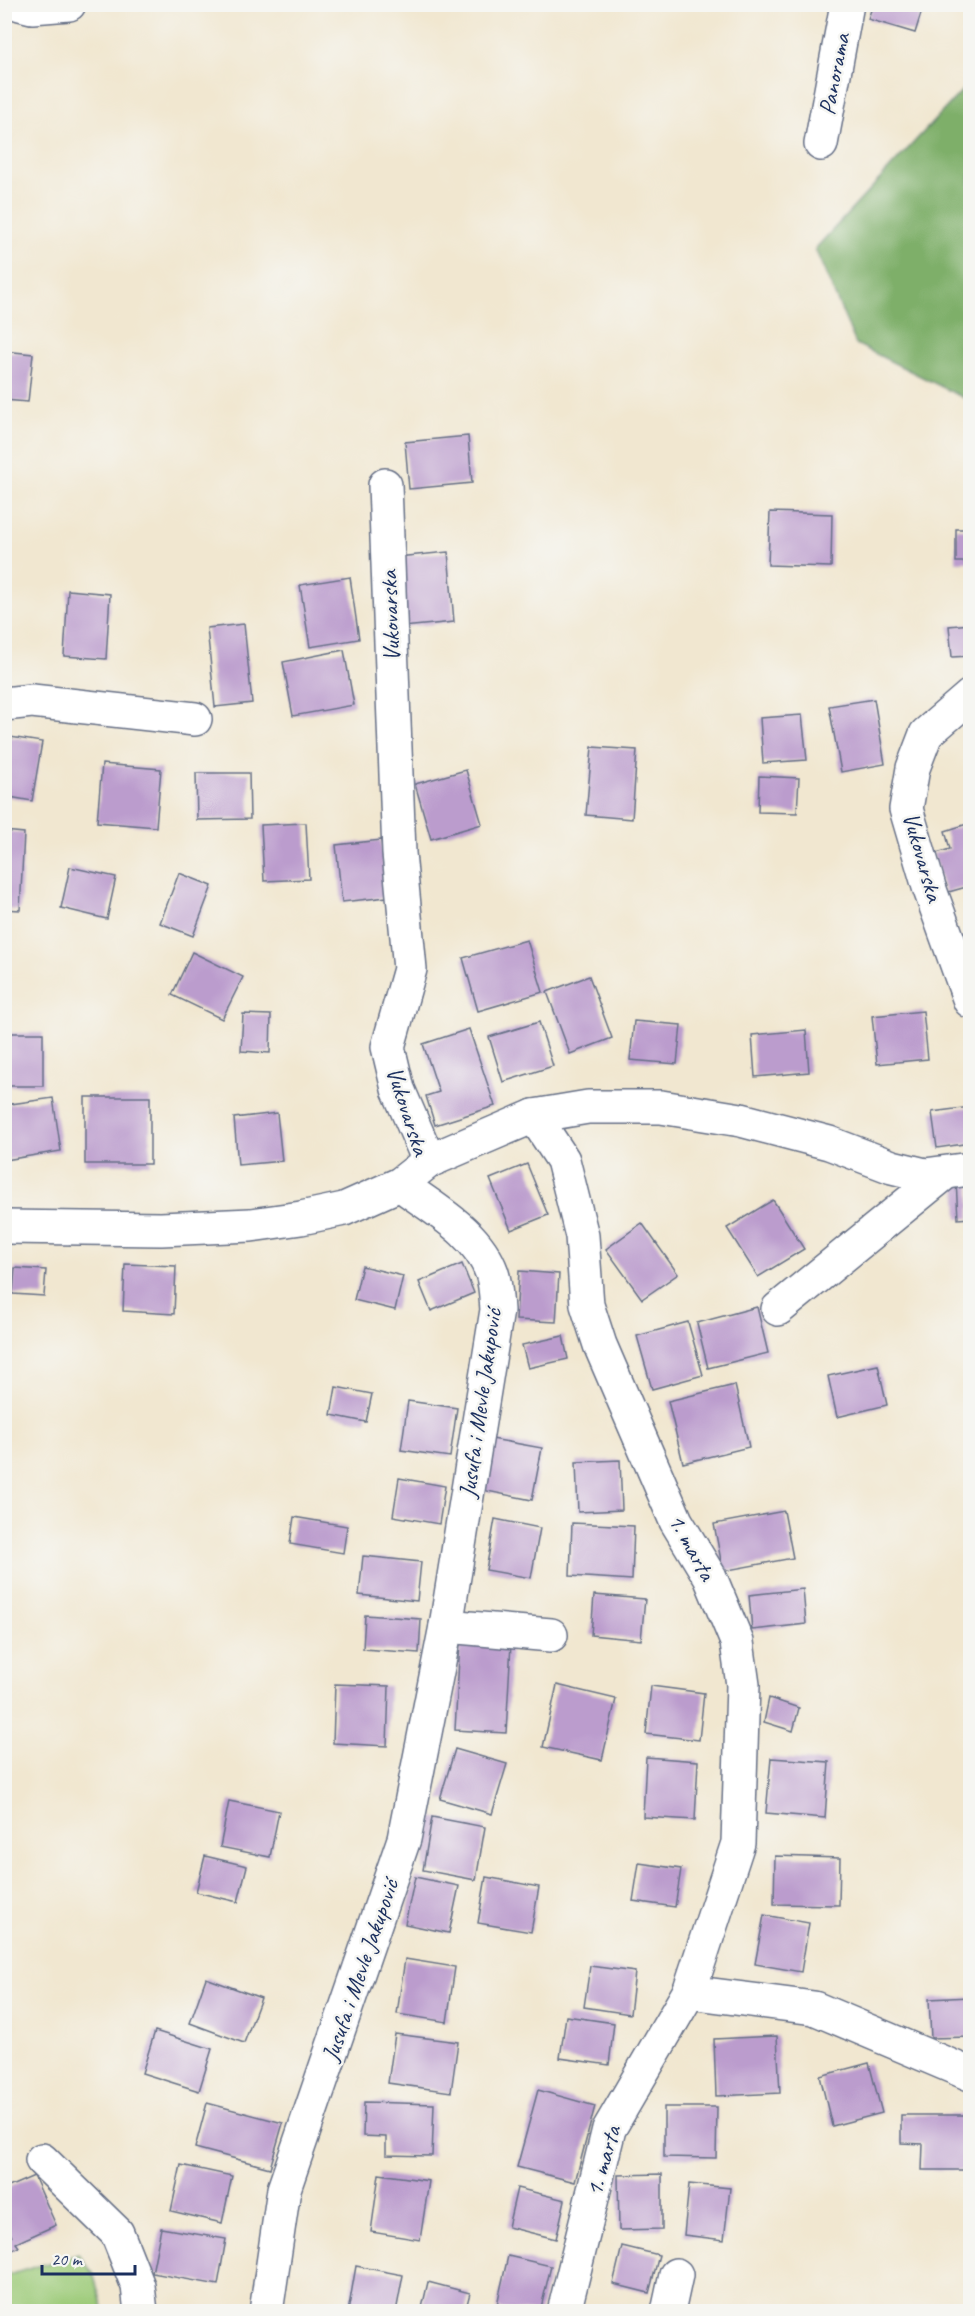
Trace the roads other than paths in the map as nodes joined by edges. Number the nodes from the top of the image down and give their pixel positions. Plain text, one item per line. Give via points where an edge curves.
1 (20, 4) edge
2 (69, 4) edge
3 (847, 4) edge
4 (821, 144) dead end
5 (385, 485) dead end
6 (970, 696) edge
7 (4, 704) edge
8 (195, 719) dead end
9 (970, 1001) edge
10 (534, 1116) junction
11 (429, 1161) junction
12 (958, 1171) edge
13 (400, 1184) junction
14 (4, 1227) edge
15 (778, 1309) dead end
16 (446, 1626) junction
17 (551, 1635) dead end
18 (689, 1992) junction
19 (970, 2074) edge
20 (42, 2160) dead end
21 (675, 2275) dead end
22 (141, 2312) edge
23 (266, 2312) edge
24 (564, 2312) edge
25 (668, 2312) edge

1 - 2 street
3 - 4 street, Panorama
5 - 11 street, Vukovarska via 399,853 410,969 388,1047 398,1089
6 - 9 street, Vukovarska via 926,734 913,768 906,809
7 - 8 street via 32,701
10 - 11 street
10 - 12 street via 588,1107 661,1107 752,1123 829,1143 925,1175
10 - 18 street, 1. marta via 563,1160 582,1236 586,1305 600,1345 676,1521 710,1577 737,1642 743,1685 738,1843
11 - 13 street, Vukovarska
12 - 15 street
13 - 14 street, Vukovarska via 344,1209 251,1225 161,1229
13 - 16 street, Jusufa i Mevle Jakupović via 470,1236 493,1276 497,1310
16 - 17 street
16 - 23 street, Jusufa i Mevle Jakupović via 404,1839 285,2189
18 - 19 street via 814,2008
18 - 24 street, 1. marta via 609,2129
20 - 22 street via 117,2234 138,2286
21 - 25 street

